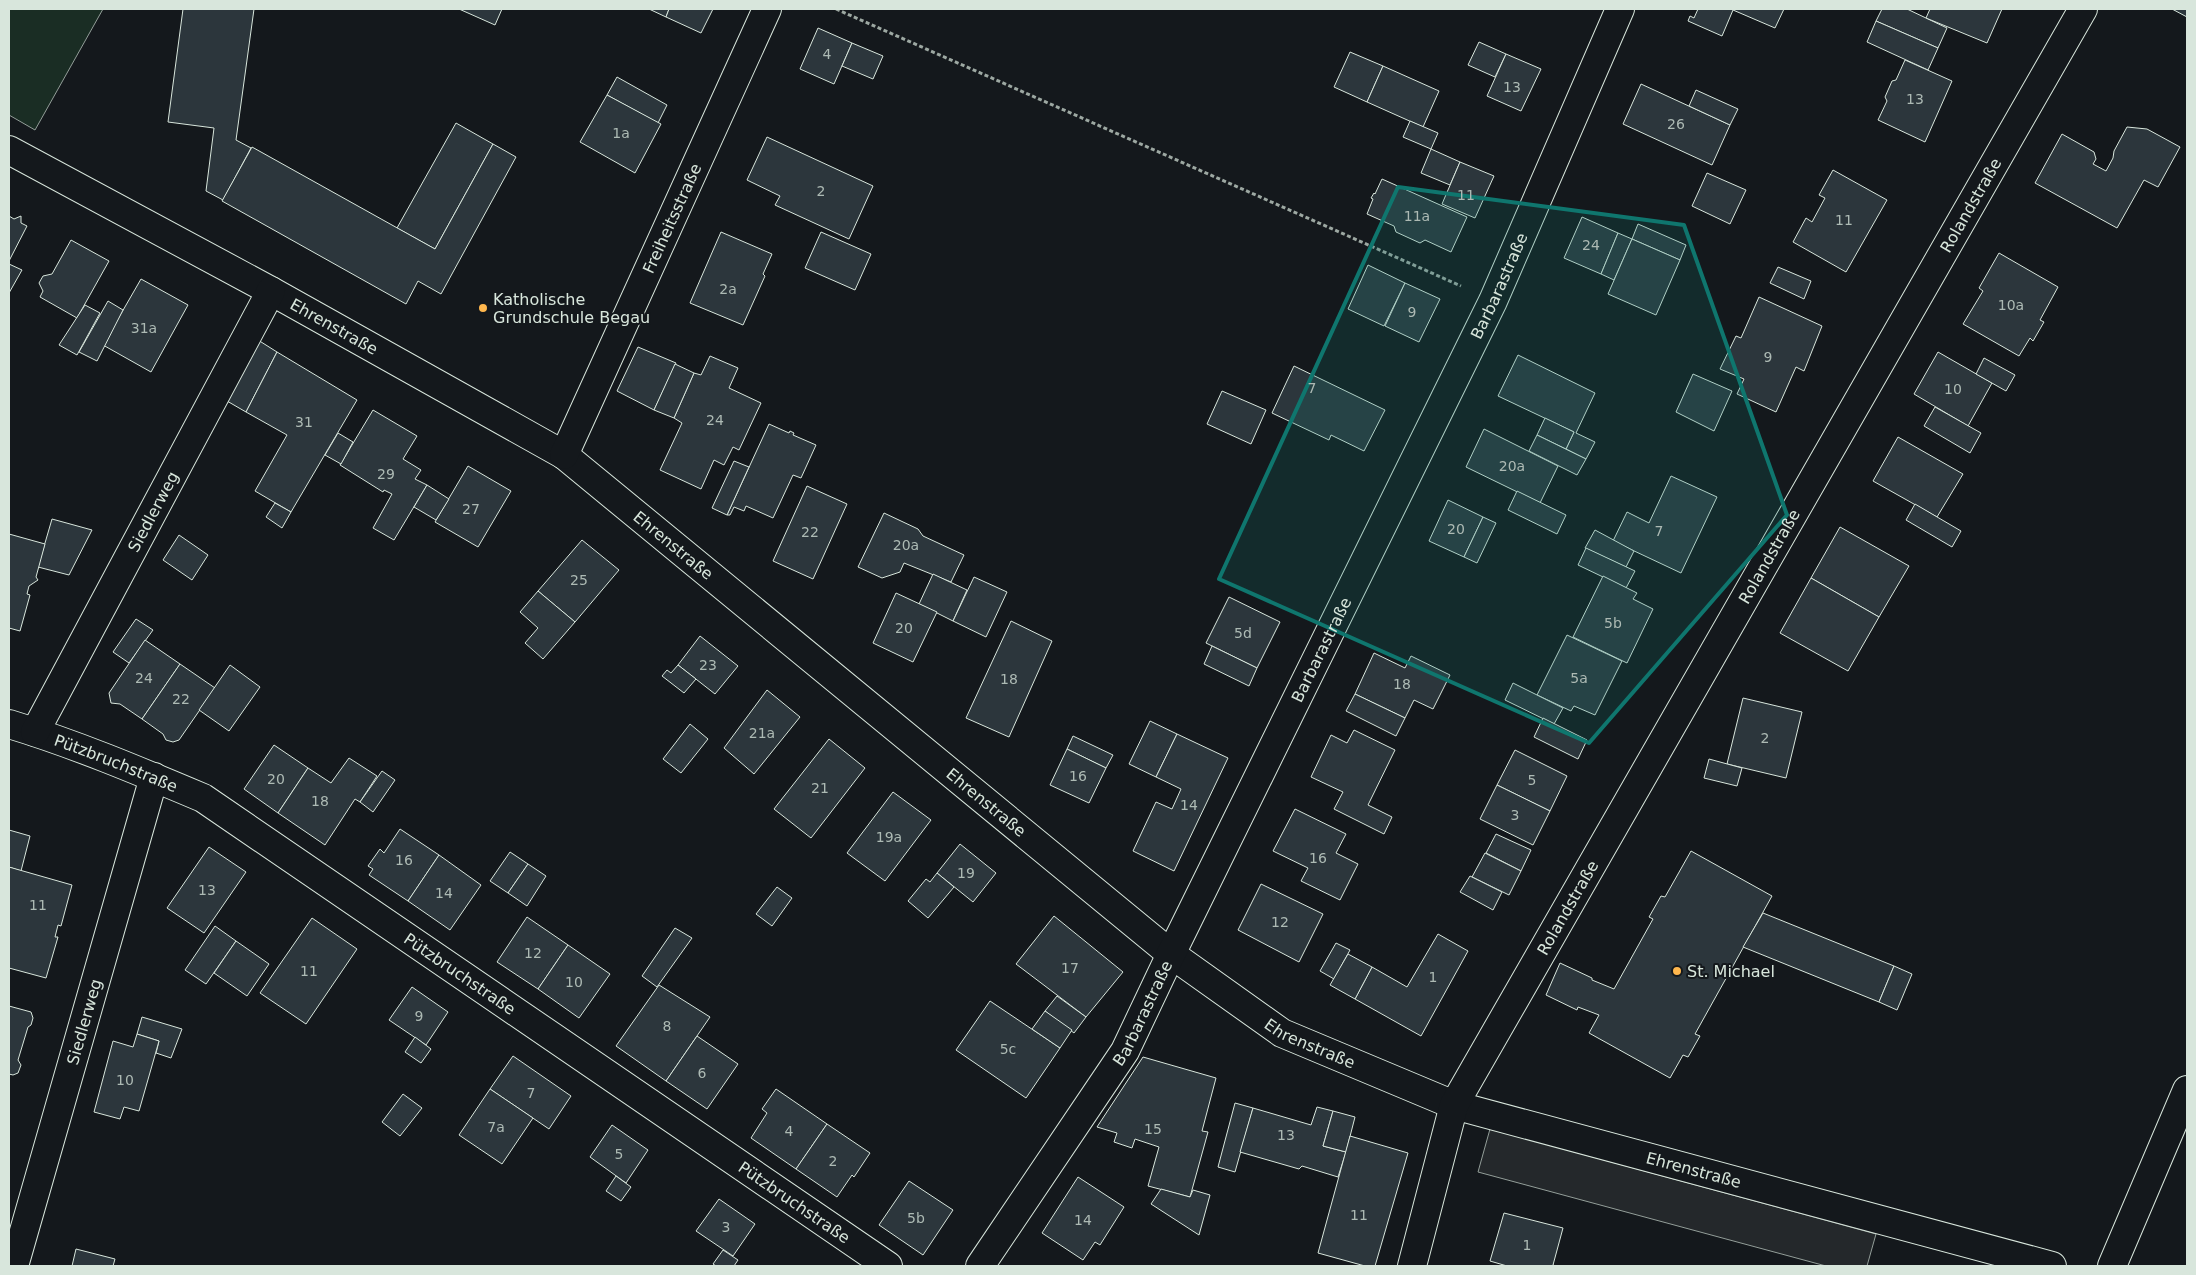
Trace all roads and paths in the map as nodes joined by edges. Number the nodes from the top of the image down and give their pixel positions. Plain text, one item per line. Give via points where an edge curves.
1 (767, 9) edge
2 (836, 9) edge
3 (1620, 9) edge
4 (2083, 9) edge
5 (9, 150) edge
6 (271, 291) junction
7 (1493, 301) junction
8 (564, 455) junction
9 (9, 724) edge
10 (35, 732) junction
11 (154, 777) junction
12 (1171, 954) junction
13 (2187, 1090) edge
14 (1454, 1105) junction
15 (14, 1266) edge
16 (888, 1266) edge
17 (980, 1266) edge
18 (1412, 1266) edge
19 (2052, 1266) edge
20 (2112, 1266) edge

1 - 8 main road, Freiheitsstraße
2 - 7 path
3 - 7 main road, Barbarastraße
4 - 14 main road, Rolandstraße
5 - 6 main road, Ehrenstraße
6 - 8 main road, Ehrenstraße
6 - 10 main road, Siedlerweg
7 - 12 main road, Barbarastraße
8 - 12 main road, Ehrenstraße
9 - 10 main road, Pützbruchstraße
10 - 11 main road, Pützbruchstraße
11 - 15 main road, Siedlerweg
11 - 16 main road, Pützbruchstraße via 203,798
12 - 14 main road, Ehrenstraße via 1282,1033
12 - 17 main road, Barbarastraße via 1126,1052
13 - 20 main road
14 - 18 main road, Rolandstraße
14 - 19 main road, Ehrenstraße

